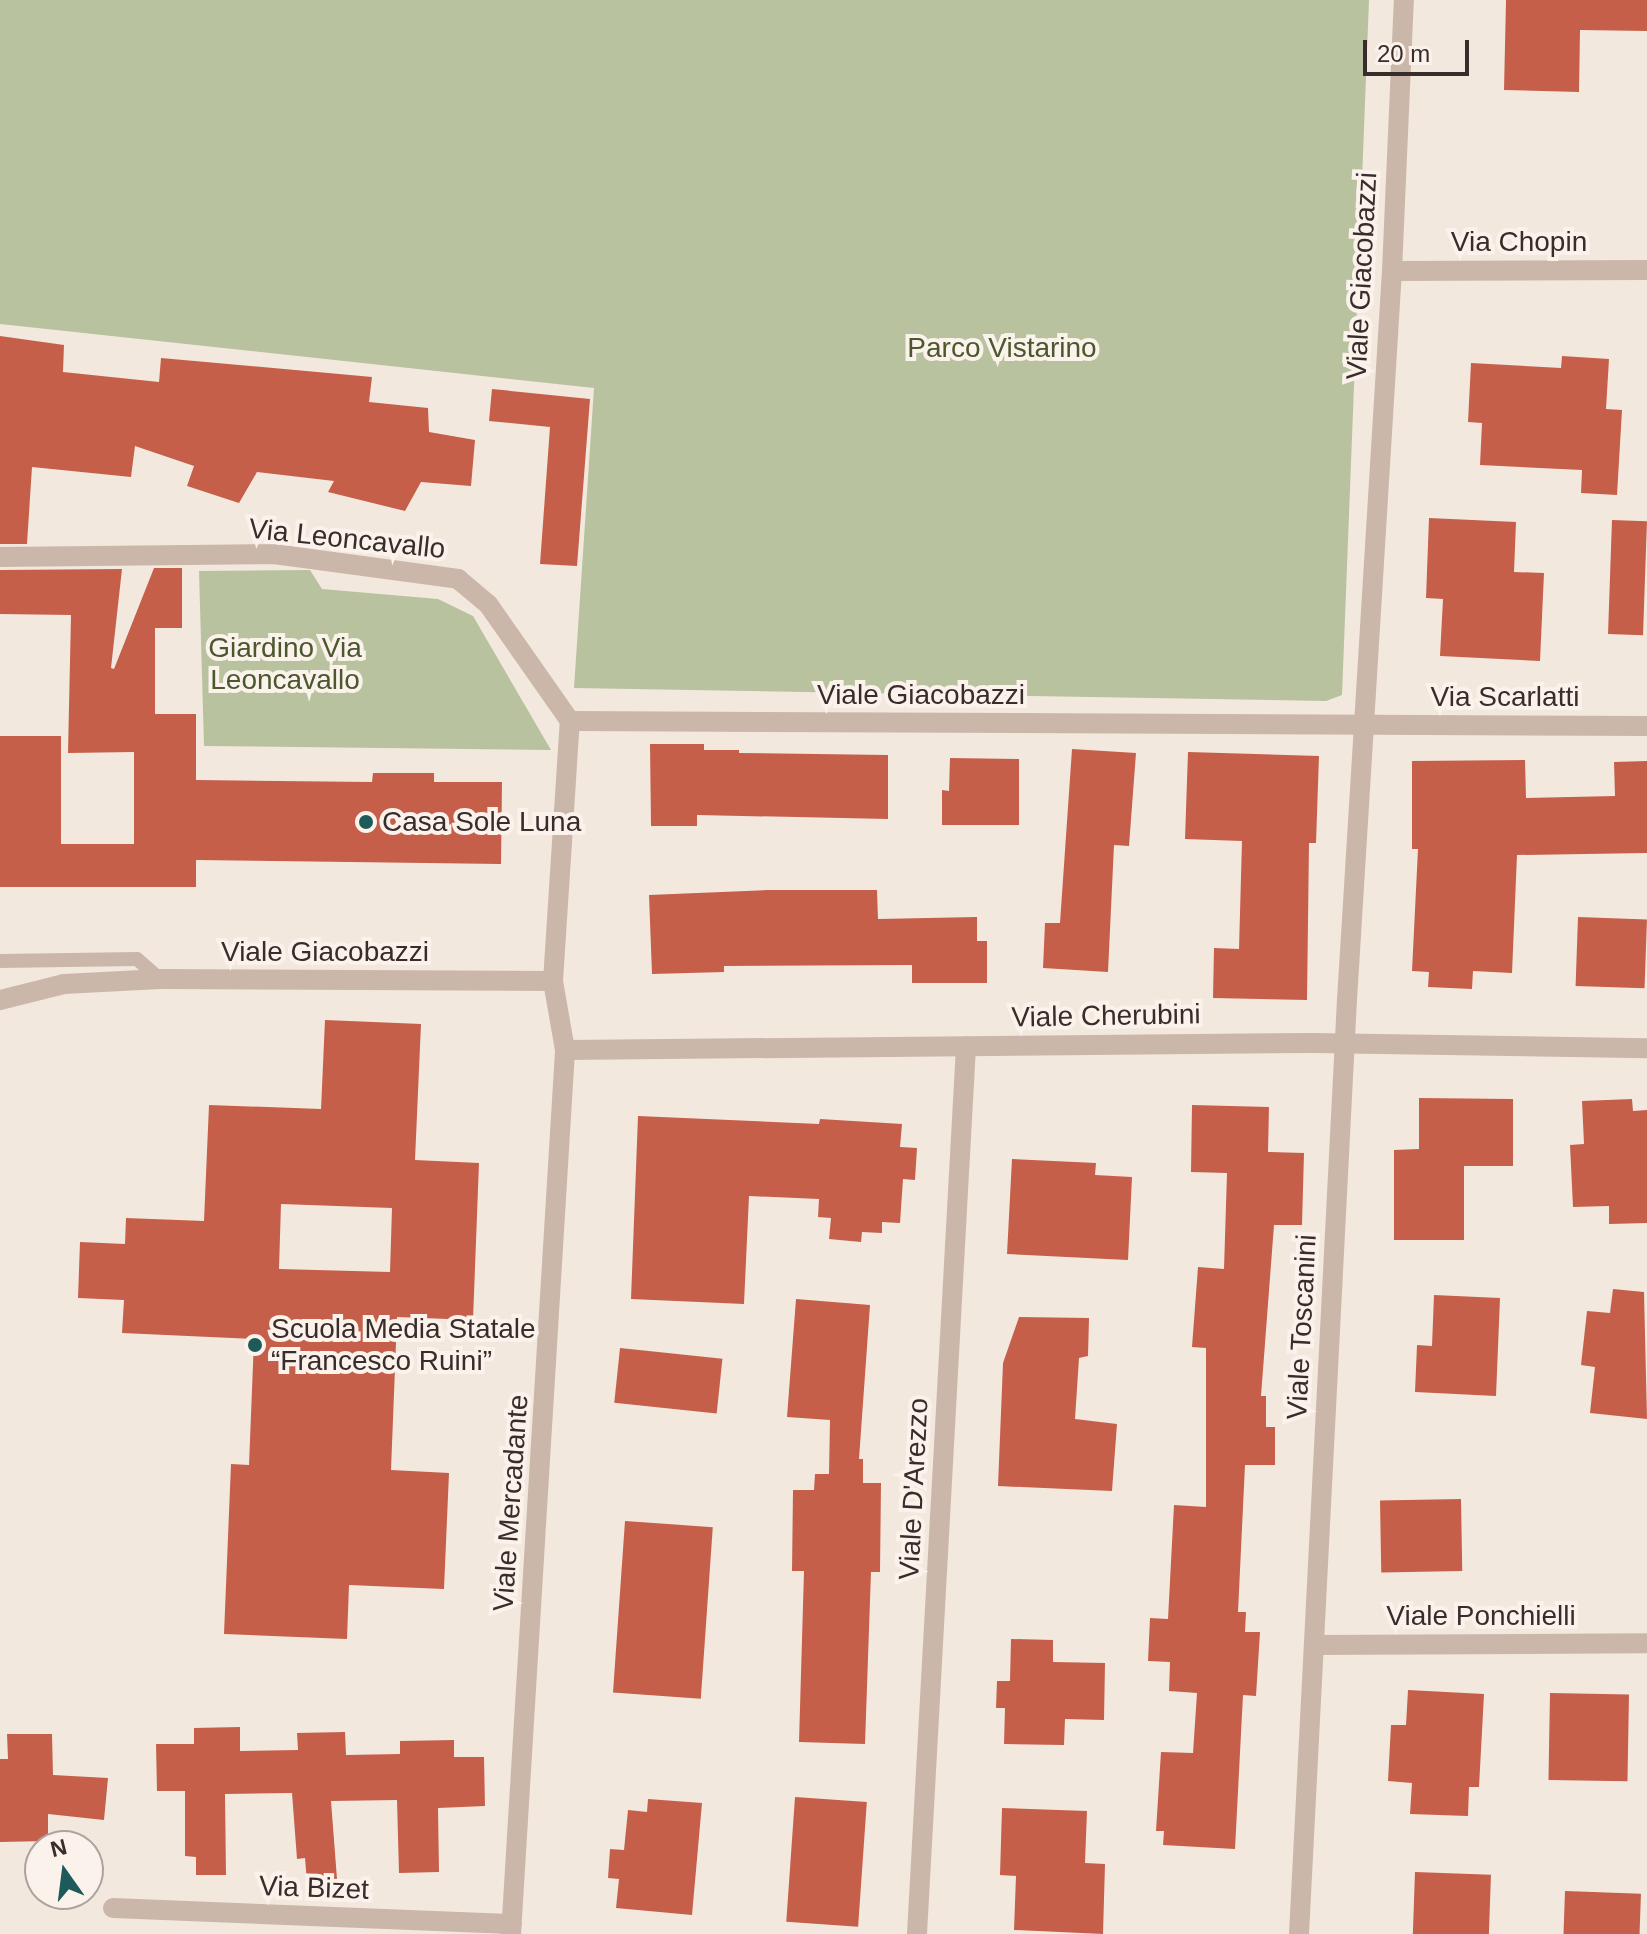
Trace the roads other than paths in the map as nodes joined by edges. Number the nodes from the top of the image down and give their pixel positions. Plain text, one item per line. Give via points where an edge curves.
1 (1404, 0) edge
2 (1647, 270) edge
3 (1392, 271) junction
4 (0, 557) edge
5 (570, 721) junction
6 (1362, 724) junction
7 (1647, 726) edge
8 (0, 961) edge
9 (160, 979) junction
10 (553, 981) junction
11 (0, 1000) edge
12 (1344, 1043) junction
13 (966, 1046) junction
14 (1647, 1048) edge
15 (565, 1050) junction
16 (1647, 1643) edge
17 (1315, 1645) junction
18 (113, 1908) dead end
19 (512, 1929) edge
20 (917, 1934) edge
21 (1299, 1934) edge

1 - 3 street, Viale Giacobazzi
2 - 3 street, Via Chopin
3 - 6 street, Viale Giacobazzi
4 - 5 street, Via Leoncavallo via 274,554 458,579 488,604
5 - 6 street, Viale Giacobazzi
5 - 10 street
6 - 7 street, Via Scarlatti
6 - 12 street, Viale Toscanini
8 - 9 lane via 137,959
9 - 10 street, Viale Giacobazzi
9 - 11 street, Viale Giacobazzi via 64,984
10 - 15 street, Viale Mercadante
12 - 13 street, Viale Cherubini
12 - 14 street, Viale Cherubini
12 - 17 street, Viale Toscanini
13 - 15 street, Viale Cherubini
13 - 20 street, Viale D'Arezzo
15 - 19 street, Viale Mercadante
16 - 17 street, Viale Ponchielli
17 - 21 street, Viale Toscanini
18 - 19 street, Via Bizet

